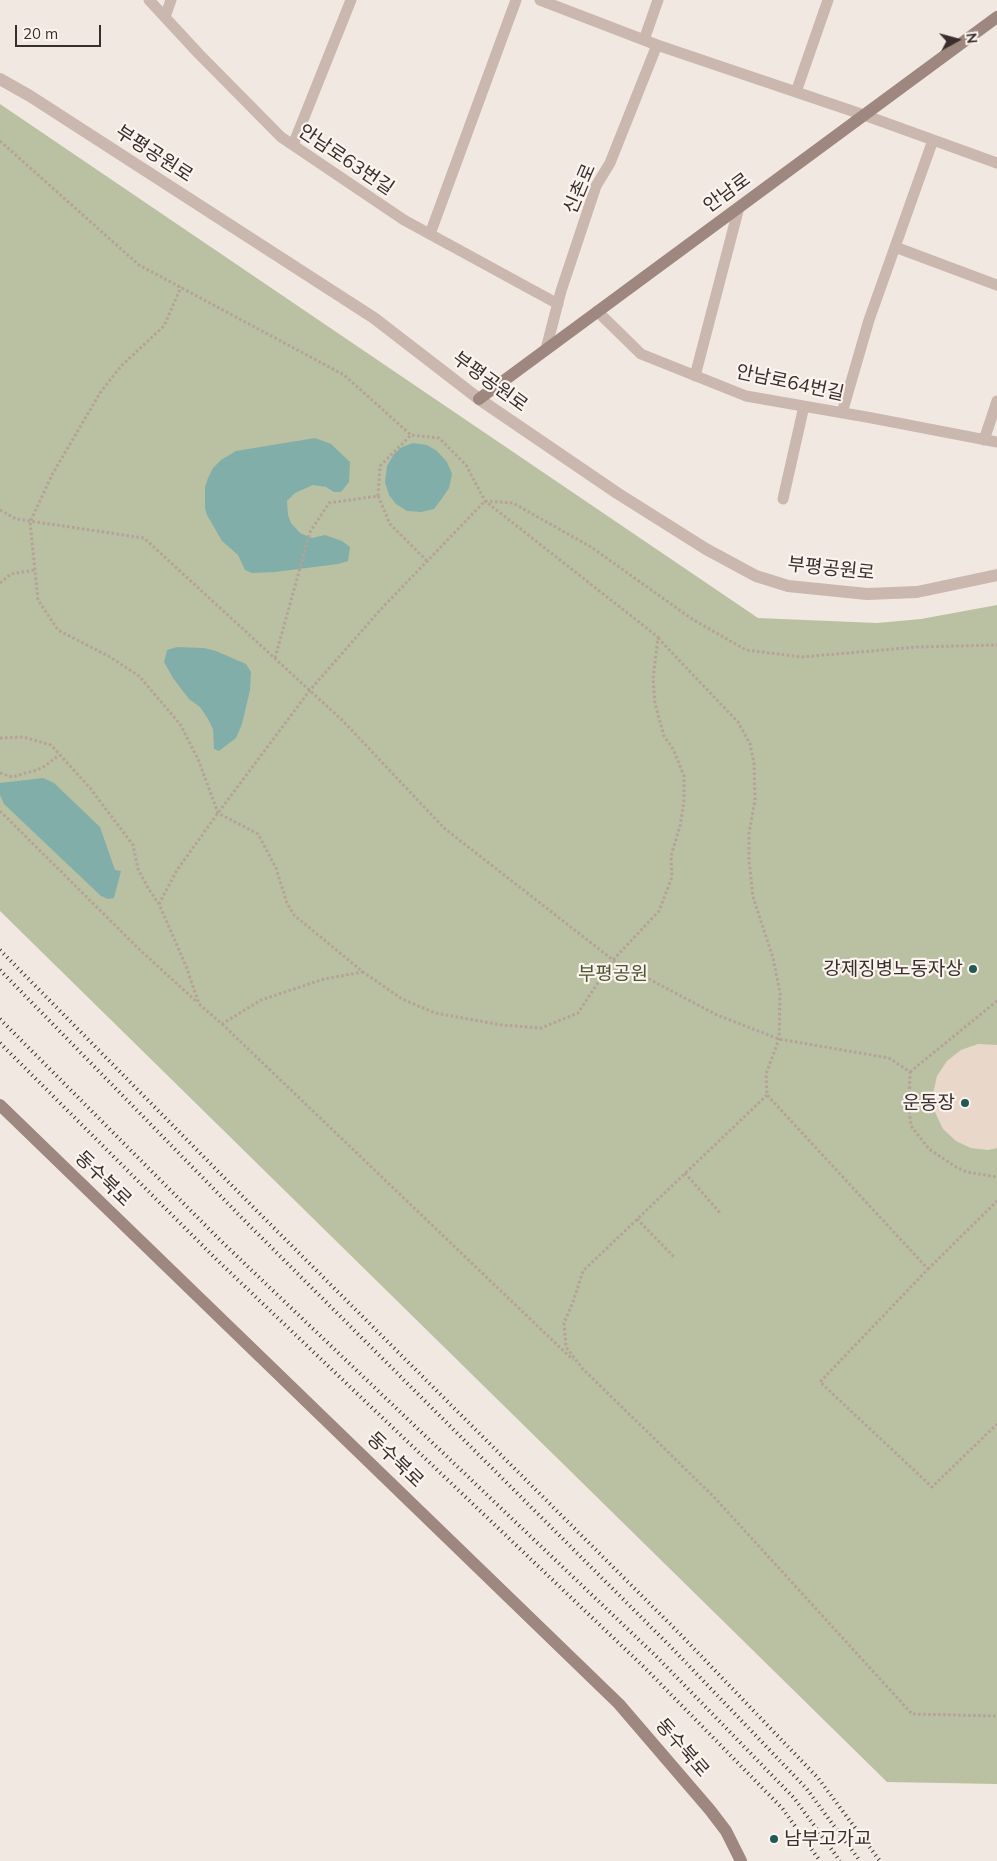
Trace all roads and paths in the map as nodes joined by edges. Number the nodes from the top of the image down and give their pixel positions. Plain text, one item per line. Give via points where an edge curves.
1 (149, 0) edge
2 (171, 0) edge
3 (351, 0) edge
4 (516, 0) edge
5 (540, 0) edge
6 (658, 0) edge
7 (828, 0) edge
8 (165, 17) junction
9 (997, 17) edge
10 (644, 40) junction
11 (657, 46) junction
12 (0, 79) edge
13 (796, 92) junction
14 (864, 115) junction
15 (933, 140) junction
16 (0, 141) edge
17 (293, 145) junction
18 (997, 163) edge
19 (739, 207) junction
20 (430, 234) junction
21 (895, 247) junction
22 (997, 285) edge
23 (180, 287) junction
24 (558, 304) junction
25 (597, 311) junction
26 (546, 349) junction
27 (695, 376) junction
28 (479, 399) junction
29 (997, 401) edge
30 (804, 406) junction
31 (842, 413) junction
32 (411, 435) junction
33 (984, 440) junction
34 (997, 442) edge
35 (378, 496) junction
36 (783, 500) dead end
37 (485, 501) junction
38 (0, 510) edge
39 (30, 522) junction
40 (428, 562) junction
41 (34, 570) junction
42 (997, 575) edge
43 (0, 583) edge
44 (658, 637) junction
45 (997, 645) edge
46 (275, 658) junction
47 (310, 690) junction
48 (0, 738) edge
49 (59, 755) junction
50 (0, 773) edge
51 (0, 811) edge
52 (218, 813) junction
53 (159, 904) junction
54 (613, 960) junction
55 (363, 972) junction
56 (997, 1001) edge
57 (199, 1004) junction
58 (222, 1024) junction
59 (779, 1039) junction
60 (910, 1072) junction
61 (767, 1095) junction
62 (0, 1105) edge
63 (685, 1173) junction
64 (997, 1177) edge
65 (997, 1202) edge
66 (721, 1214) dead end
67 (637, 1219) junction
68 (674, 1257) dead end
69 (928, 1270) junction
70 (582, 1368) junction
71 (997, 1424) edge
72 (997, 1716) edge
73 (741, 1861) edge

1 - 8 lane, 안남로63번길
2 - 8 lane
3 - 17 lane
4 - 20 lane
5 - 10 lane
6 - 10 lane
7 - 13 lane
8 - 17 lane, 안남로63번길 via 280,137
9 - 14 street, 안남로
10 - 11 lane
11 - 13 lane
11 - 24 lane, 신촌로 via 610,162 596,186
12 - 28 street, 부평공원로 via 374,318
13 - 14 lane
14 - 15 lane
14 - 19 street, 안남로
15 - 18 lane
15 - 21 lane
16 - 23 path via 139,265
17 - 20 lane, 안남로63번길
19 - 25 street, 안남로
19 - 27 lane
20 - 24 lane, 안남로63번길
21 - 22 lane
21 - 31 lane via 869,320
23 - 32 path via 344,375
23 - 39 path via 164,326 121,366 100,393 52,473
24 - 26 lane, 신촌로
25 - 26 street, 안남로
25 - 27 lane, 안남로64번길 via 641,354
26 - 28 street, 안남로
27 - 30 lane, 안남로64번길 via 746,396
28 - 42 street, 부평공원로 via 625,498 756,576 788,586 867,594 917,592
29 - 33 lane
30 - 31 lane, 안남로64번길
30 - 36 lane
31 - 33 lane, 안남로64번길
32 - 35 path via 380,466
32 - 37 path via 439,438 466,465
33 - 34 lane, 안남로64번길
35 - 40 path via 390,524
35 - 46 path via 329,503 310,532
37 - 40 path
37 - 44 path
37 - 45 path via 513,503 590,546 692,619 746,650 802,657 917,647
38 - 39 path via 16,520
39 - 41 path
39 - 46 path via 144,538
40 - 47 path
41 - 43 path via 11,574
41 - 52 path via 38,600 58,630 139,676 180,724 198,759
44 - 54 path via 653,679 655,704 664,736 684,776 684,801 670,856 672,877 659,911
44 - 59 path via 738,722 750,744 755,800 749,834 749,860 754,897 780,993
46 - 47 path
47 - 52 path
47 - 54 path via 343,720 444,828
48 - 49 path via 23,737 51,745
49 - 50 path via 36,770 12,776
49 - 53 path via 90,788 133,844 138,869
51 - 57 path
52 - 53 path via 177,870
52 - 55 path via 258,834 276,868 294,915
53 - 57 path
54 - 55 path via 578,1013 541,1028 435,1013 402,999
54 - 59 path via 717,1015
55 - 58 path via 324,979 261,1000
56 - 60 path
57 - 58 path
58 - 70 path
59 - 60 path via 889,1058
59 - 61 path via 766,1074
60 - 64 path via 911,1126 929,1149 961,1170
61 - 63 path
61 - 69 path
62 - 73 street, 동수북로 via 619,1704 710,1810 726,1831
63 - 66 path
63 - 67 path
65 - 69 path
67 - 68 path
67 - 70 path via 583,1271 564,1323 566,1347
69 - 71 path via 820,1382 932,1487
70 - 72 path via 714,1497 912,1714

